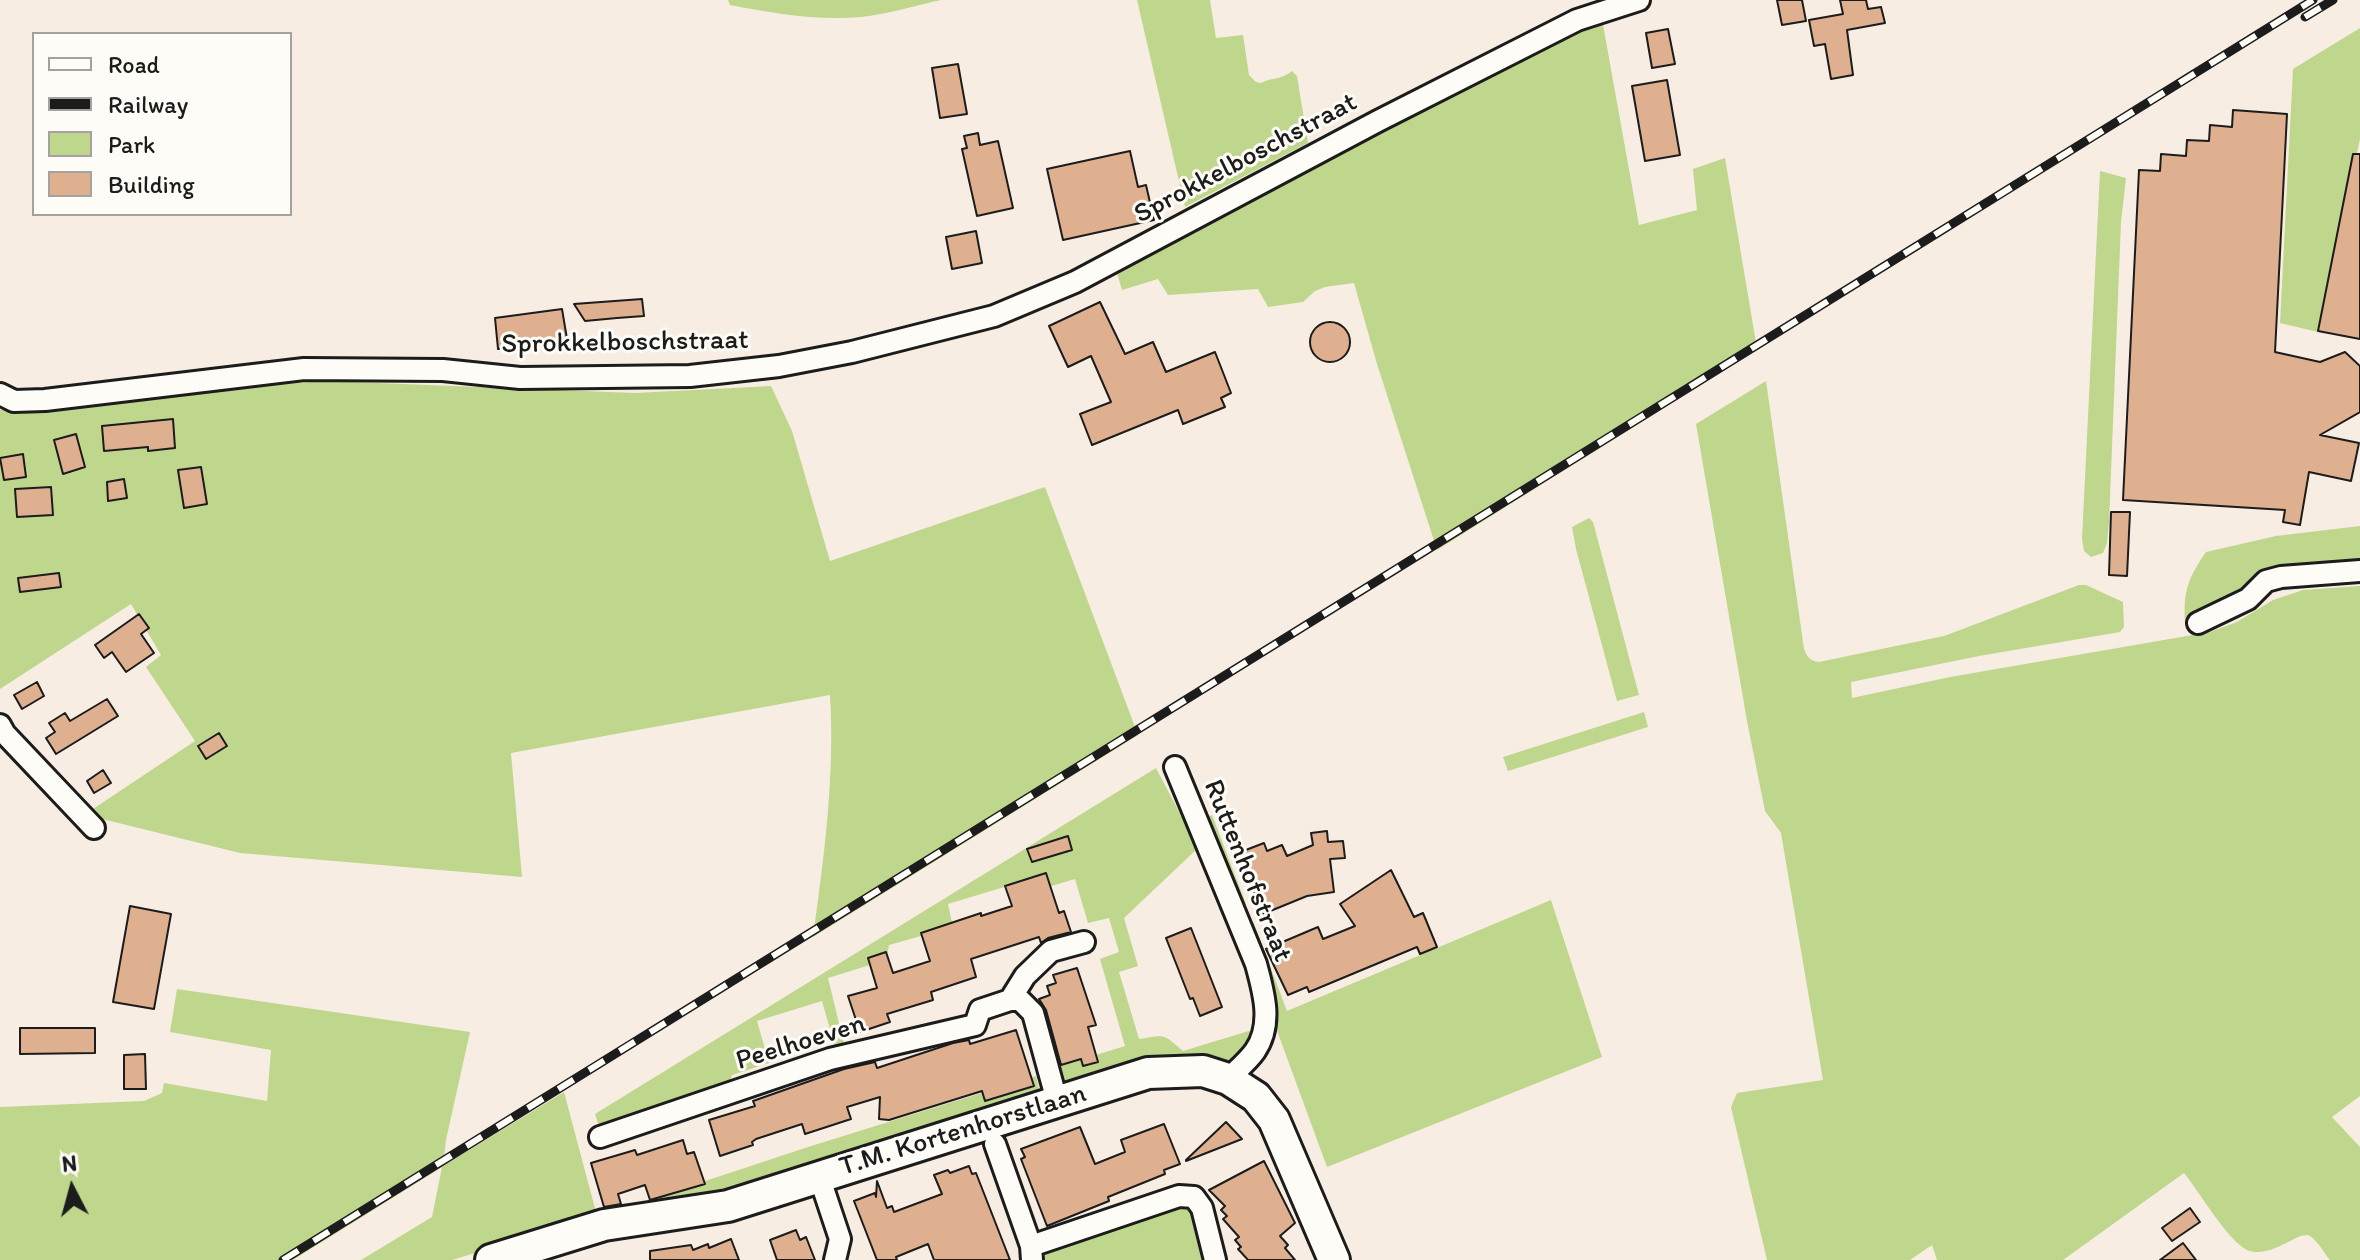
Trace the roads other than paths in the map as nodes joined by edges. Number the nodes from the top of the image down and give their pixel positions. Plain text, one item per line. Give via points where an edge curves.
1 (1639, 0) edge
2 (5, 399) edge
3 (2360, 571) edge
4 (2198, 623) dead end
5 (0, 725) edge
6 (1175, 767) dead end
7 (94, 828) dead end
8 (1084, 942) dead end
9 (1010, 1000) junction
10 (1228, 1079) junction
11 (1057, 1101) junction
12 (600, 1137) dead end
13 (995, 1144) dead end
14 (819, 1176) junction
15 (1031, 1253) edge
16 (491, 1260) edge
17 (835, 1260) edge
18 (1215, 1260) edge
19 (1334, 1260) edge

1 - 2 street, Sprokkelboschstraat via 1577,20 1075,282 994,316 852,352 690,376 520,378 443,370 304,369 45,400
3 - 4 street via 2266,581 2248,599
5 - 7 street
6 - 10 street, Ruttenhofstraat via 1266,998 1264,1036
8 - 9 street, Peelhoeven via 1051,951
9 - 11 street via 1020,1000 1033,1013
9 - 12 street, Peelhoeven via 980,1010 975,1025 830,1059
10 - 11 street, T.M. Kortenhorstlaan via 1203,1071 1148,1073
10 - 19 street, T.M. Kortenhorstlaan via 1256,1097 1274,1120
11 - 14 street, T.M. Kortenhorstlaan
13 - 15 street
14 - 16 street, T.M. Kortenhorstlaan via 728,1206 604,1225
14 - 17 street via 840,1239
15 - 18 street via 1179,1196 1194,1197 1202,1208

